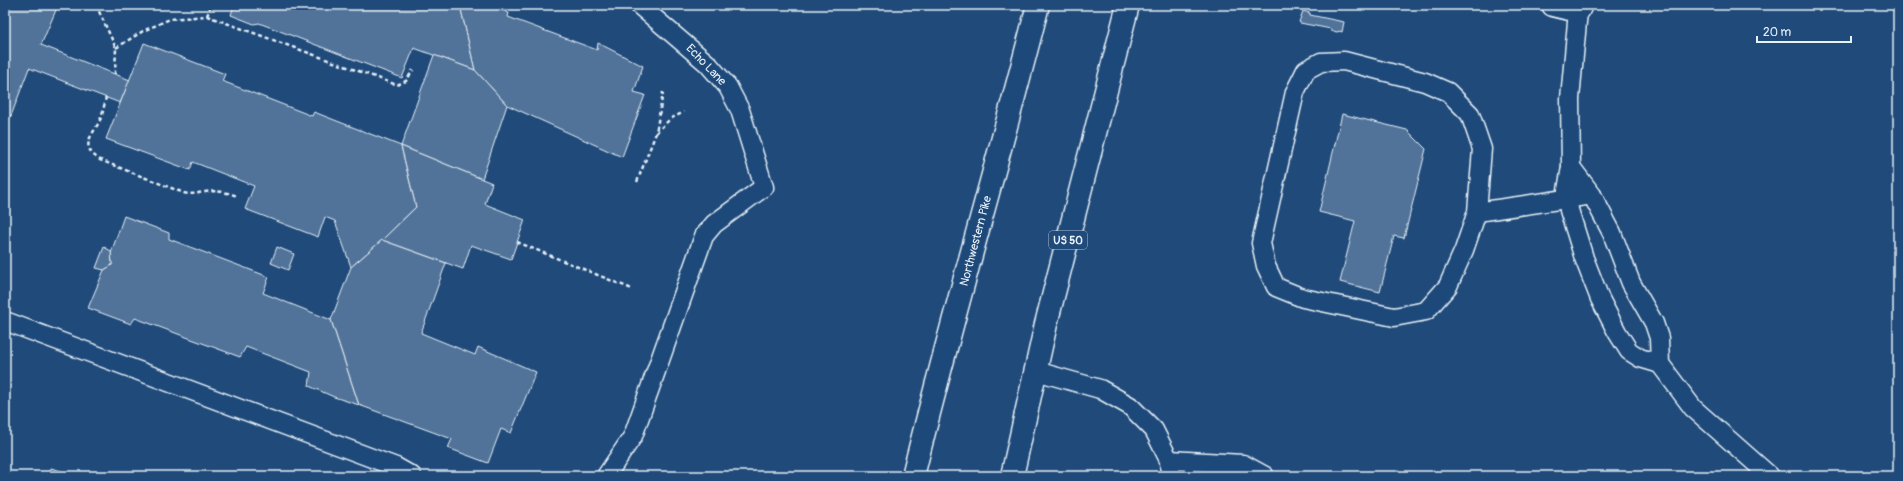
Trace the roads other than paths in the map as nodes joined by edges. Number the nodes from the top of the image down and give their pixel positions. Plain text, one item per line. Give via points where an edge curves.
1 (639, 5) edge
2 (1038, 5) edge
3 (1128, 5) edge
4 (1553, 5) edge
5 (1580, 8) edge
6 (1571, 167) junction
7 (1592, 195) junction
8 (1568, 198) junction
9 (1478, 212) junction
10 (5, 321) edge
11 (1660, 364) junction
12 (1036, 372) junction
13 (1169, 468) edge
14 (412, 476) edge
15 (606, 476) edge
16 (913, 476) edge
17 (1012, 476) edge
18 (1265, 476) edge
19 (1770, 476) edge

1 - 15 lane, Echo Lane via 708,64 728,87 740,110 764,187 714,224 704,236 633,436
2 - 16 main road, Northwestern Pike
3 - 12 main road, US 50
4 - 5 main road
5 - 6 lane via 1570,99
6 - 7 lane
6 - 8 lane
7 - 8 lane
7 - 11 lane via 1612,233 1631,283 1654,323 1659,338
8 - 9 lane
8 - 11 lane via 1569,210 1584,258 1600,299 1617,332 1629,351 1640,358
9 - 9 lane via 1482,149 1470,114 1448,92 1425,82 1344,61 1321,62 1306,70 1296,92 1261,243 1266,266 1276,287 1303,298 1394,317 1426,311 1448,286
10 - 14 lane via 396,467
11 - 19 lane via 1693,408
12 - 13 lane via 1100,389 1130,406 1154,430
12 - 17 main road, US 50
13 - 18 lane via 1244,464

